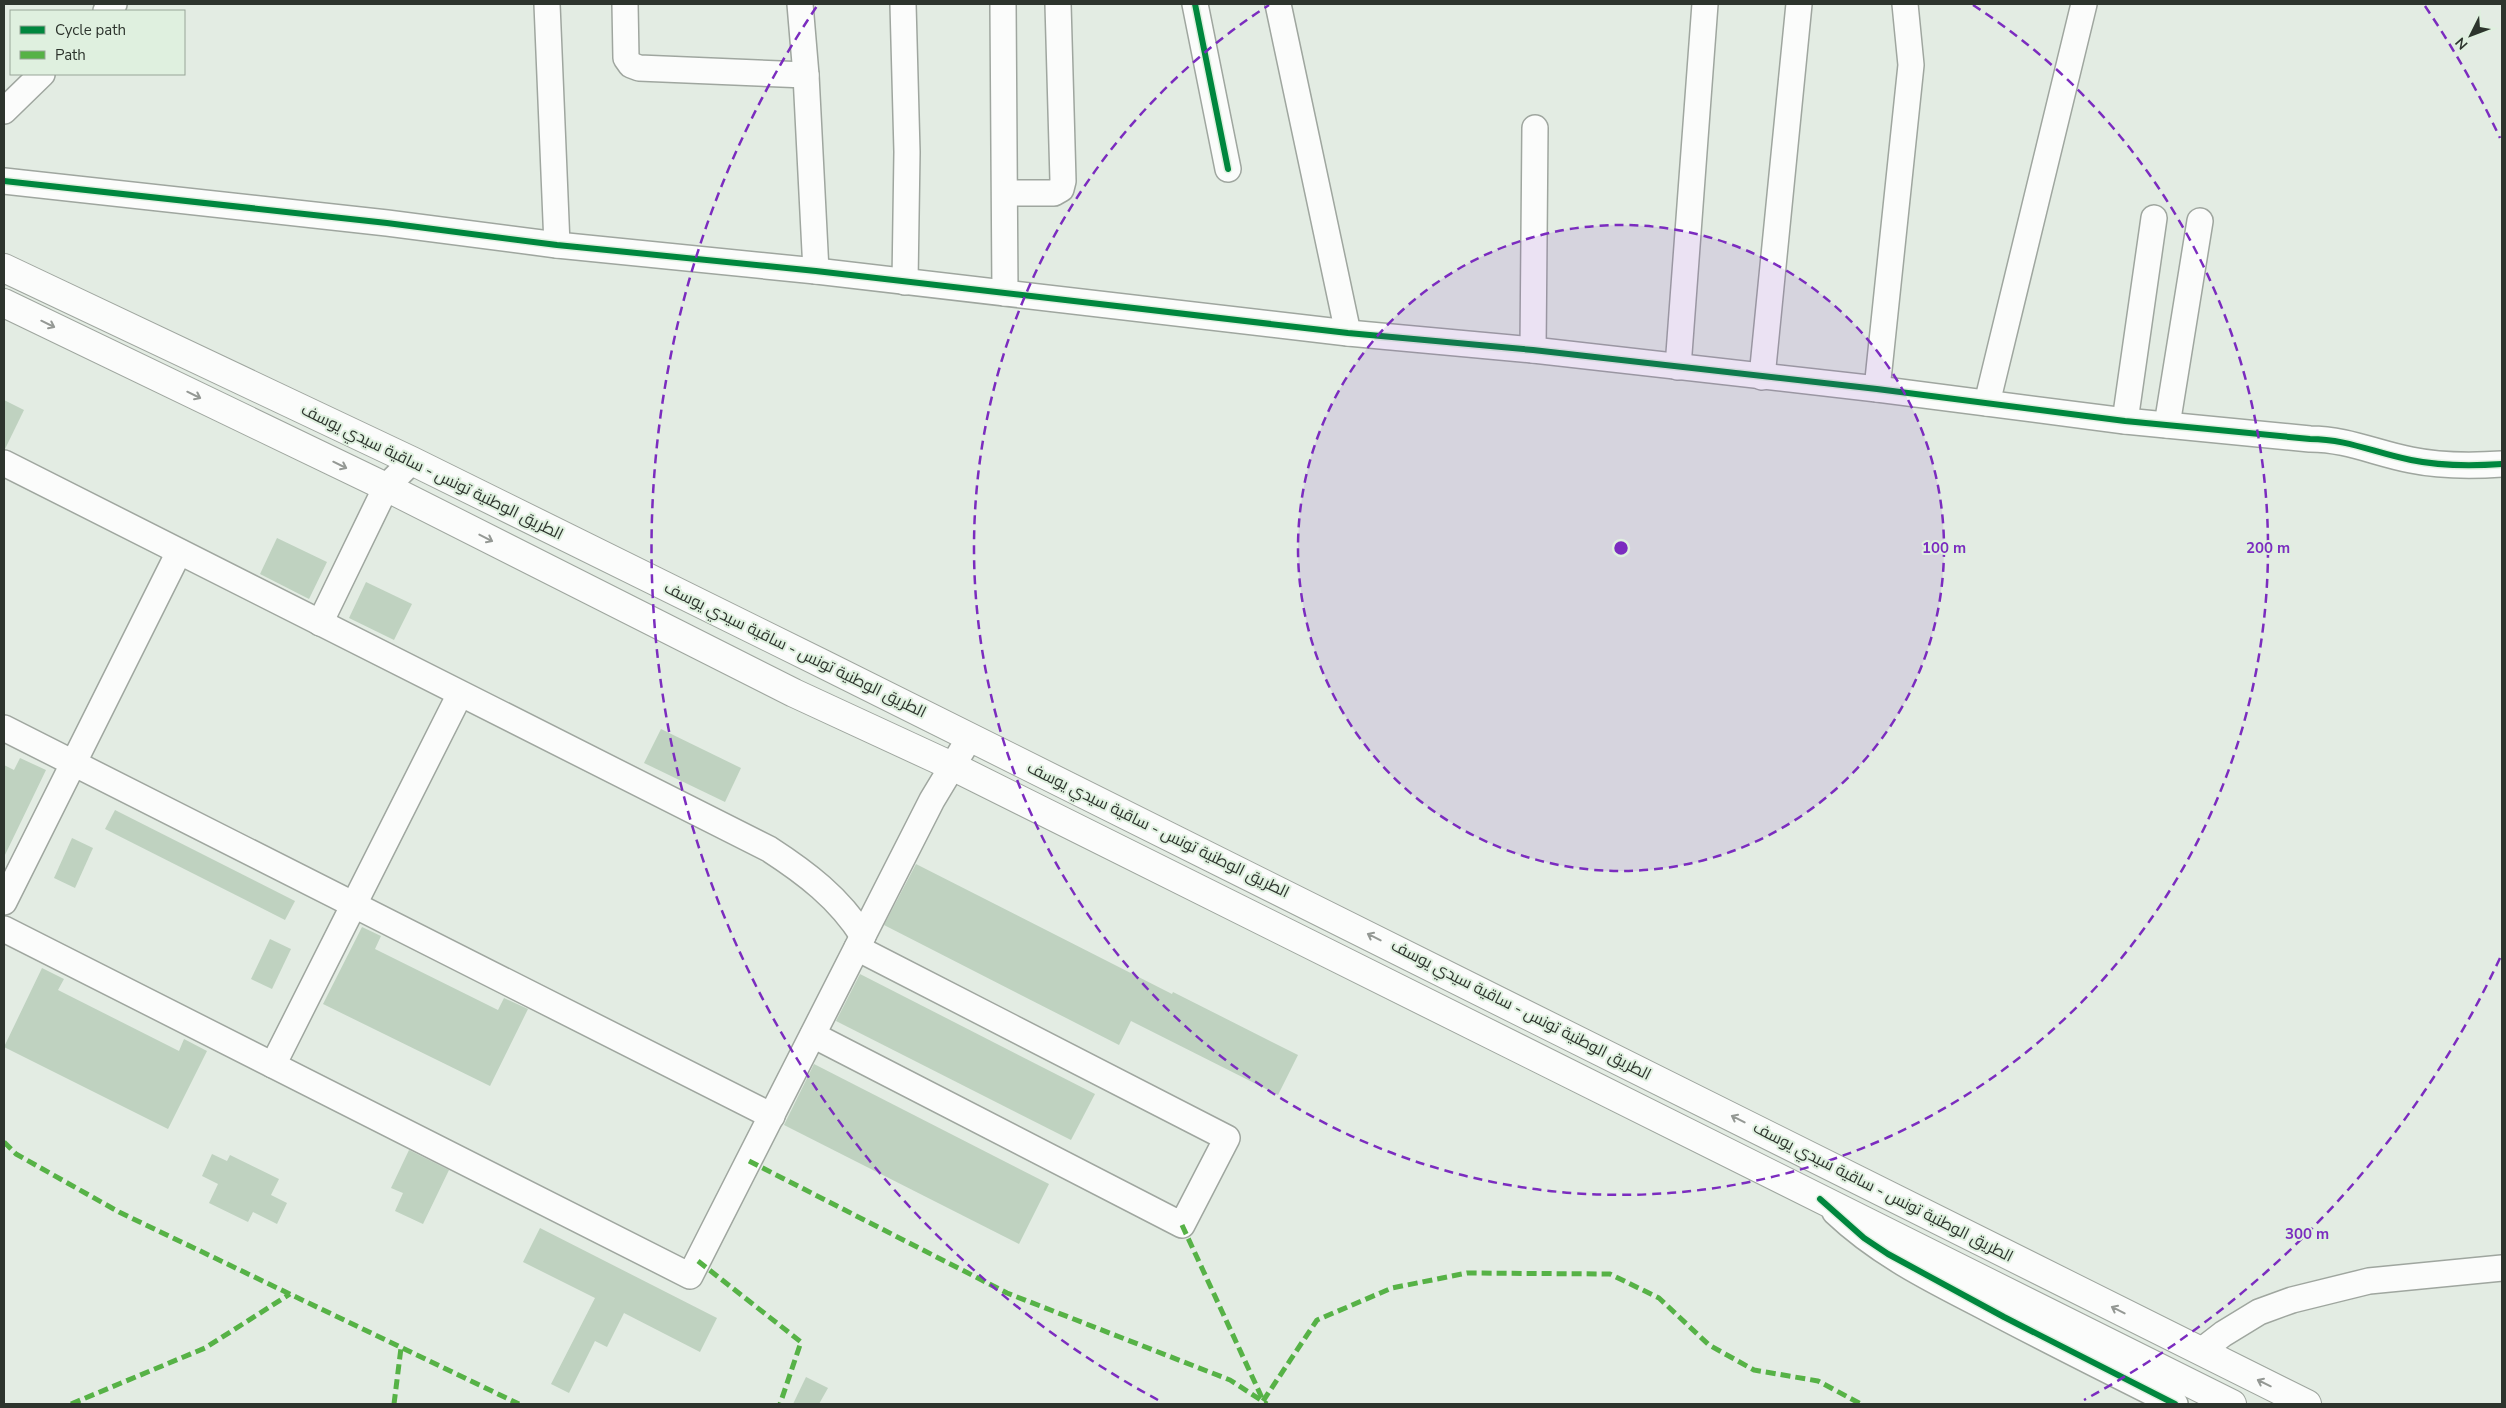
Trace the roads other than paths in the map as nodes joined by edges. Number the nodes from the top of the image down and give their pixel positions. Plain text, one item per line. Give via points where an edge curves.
1 (547, 4) edge
2 (625, 4) edge
3 (800, 4) edge
4 (903, 4) edge
5 (1003, 4) edge
6 (1058, 4) edge
7 (1195, 4) edge
8 (1278, 4) edge
9 (1705, 4) edge
10 (1798, 4) edge
11 (1905, 4) edge
12 (2084, 4) edge
13 (41, 75) edge
14 (806, 75) junction
15 (4, 111) edge
16 (1535, 128) dead end
17 (1228, 169) dead end
18 (4, 181) edge
19 (1005, 193) junction
20 (2154, 218) dead end
21 (2200, 221) dead end
22 (556, 245) junction
23 (4, 268) edge
24 (816, 271) junction
25 (905, 282) junction
26 (1005, 293) junction
27 (4, 303) edge
28 (1348, 333) junction
29 (1532, 350) junction
30 (1678, 367) junction
31 (1762, 377) junction
32 (1877, 389) junction
33 (1987, 403) junction
34 (2125, 421) junction
35 (2168, 424) junction
36 (412, 461) junction
37 (4, 463) edge
38 (2502, 464) edge
39 (386, 487) junction
40 (179, 552) junction
41 (320, 623) junction
42 (460, 694) junction
43 (4, 728) edge
44 (970, 737) junction
45 (73, 763) junction
46 (954, 767) junction
47 (4, 902) edge
48 (354, 905) junction
49 (4, 929) edge
50 (860, 942) junction
51 (812, 1036) junction
52 (274, 1065) junction
53 (772, 1116) junction
54 (1820, 1199) junction
55 (2502, 1268) edge
56 (2201, 1352) junction
57 (2175, 1404) edge
58 (2232, 1404) edge
59 (2307, 1404) edge

1 - 22 street
2 - 14 street via 626,58 631,65 639,68
3 - 14 street
4 - 25 street via 907,152
5 - 19 street
6 - 19 street via 1061,189 1054,193
7 - 17 street
8 - 28 street
9 - 30 street
10 - 31 street
11 - 32 street via 1911,65
12 - 33 street
13 - 15 street
14 - 24 street
16 - 29 street
18 - 22 street
19 - 26 street
20 - 34 street
21 - 35 street
22 - 24 street
23 - 36 main road, الطريق الوطنية تونس - ساقية سيدي يوسف
24 - 25 street
25 - 26 street
26 - 28 street
27 -> 39 main road, الطريق الوطنية تونس - ساقية سيدي يوسف
28 - 29 street
29 - 30 street
30 - 31 street
31 - 32 street
32 - 33 street
33 - 34 street
34 - 35 street
35 - 38 street via 2333,439 2412,461 2448,465
36 - 39 street
36 - 44 main road, الطريق الوطنية تونس - ساقية سيدي يوسف
37 - 40 street
39 - 41 street
39 -> 46 main road, الطريق الوطنية تونس - ساقية سيدي يوسف via 794,693
40 - 41 street
40 - 45 street
41 - 42 street
42 - 48 street
42 - 50 street via 769,849 805,872 852,917
43 - 45 street
44 - 46 street
56 -> 44 main road, الطريق الوطنية تونس - ساقية سيدي يوسف
45 - 47 street
45 - 48 street
46 - 50 street via 932,800
46 - 54 main road, الطريق الوطنية تونس - ساقية سيدي يوسف
48 - 52 street
48 - 53 street
49 - 52 street
50 - 51 street
50 - 51 street via 1227,1138 1182,1225
51 - 53 street
52 - 53 street via 690,1276
54 - 57 street via 1864,1238 1888,1254
54 - 58 main road, الطريق الوطنية تونس - ساقية سيدي يوسف
55 - 56 street via 2369,1281 2292,1300 2259,1312
59 -> 56 main road, الطريق الوطنية تونس - ساقية سيدي يوسف

